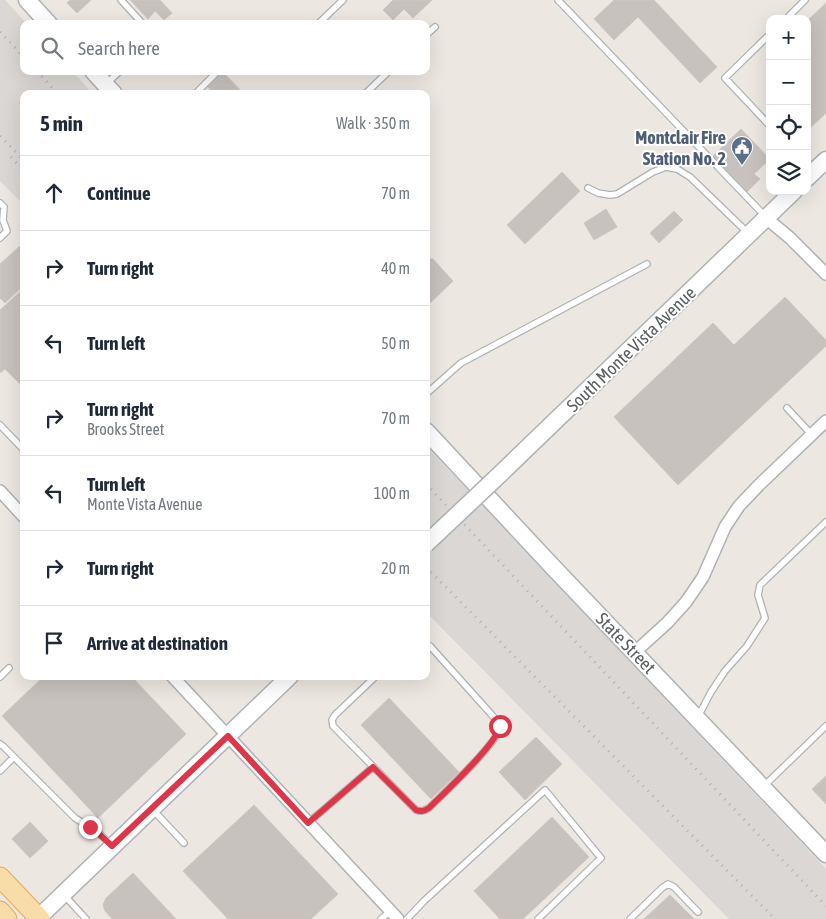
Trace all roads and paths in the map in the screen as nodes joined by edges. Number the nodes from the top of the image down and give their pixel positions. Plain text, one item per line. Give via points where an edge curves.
1 (121, 0) edge
2 (343, 0) edge
3 (558, 0) edge
4 (805, 0) edge
5 (29, 1) edge
6 (790, 15) edge
7 (46, 20) edge
8 (139, 20) edge
9 (322, 20) edge
10 (435, 27) dead end
11 (430, 31) edge
12 (766, 38) edge
13 (97, 75) edge
14 (118, 75) edge
15 (214, 75) edge
16 (385, 75) edge
17 (110, 89) edge
18 (199, 90) edge
19 (369, 90) edge
20 (766, 122) edge
21 (826, 160) edge
22 (811, 171) edge
23 (588, 188) dead end
24 (790, 195) edge
25 (0, 203) edge
26 (766, 218) junction
27 (750, 234) junction
28 (0, 238) edge
29 (647, 264) dead end
30 (826, 274) edge
31 (430, 390) edge
32 (787, 408) dead end
33 (826, 422) edge
34 (0, 425) edge
35 (812, 434) junction
36 (430, 435) edge
37 (20, 446) edge
38 (0, 491) edge
39 (20, 513) edge
40 (826, 522) edge
41 (430, 540) edge
42 (430, 646) edge
43 (635, 652) junction
44 (9, 668) dead end
45 (0, 677) edge
46 (176, 680) edge
47 (286, 680) edge
48 (372, 680) edge
49 (698, 718) junction
50 (826, 726) edge
51 (228, 736) junction
52 (0, 744) edge
53 (14, 757) junction
54 (373, 767) junction
55 (0, 771) edge
56 (763, 788) junction
57 (152, 809) junction
58 (308, 823) junction
59 (184, 843) dead end
60 (112, 846) junction
61 (822, 847) edge
62 (0, 877) edge
63 (63, 894) junction
64 (0, 911) edge
65 (698, 912) dead end
66 (394, 915) edge
67 (38, 918) edge
68 (8, 919) edge
69 (86, 919) edge
70 (381, 919) edge
71 (407, 919) edge
72 (538, 919) edge
73 (630, 919) edge

1 - 8 lane
2 - 9 lane
3 - 26 lane
4 - 6 lane
5 - 7 main road
10 - 11 lane
12 - 20 lane via 724,78
13 - 17 main road
14 - 17 lane
15 - 18 lane
16 - 19 lane
21 - 22 main road
23 - 27 lane via 598,193 617,194 653,172 666,167 677,169 690,176
24 - 26 main road, South Monte Vista Avenue
25 - 28 lane via 4,207 3,220 7,231
26 - 27 main road, South Monte Vista Avenue
26 - 30 street
27 - 41 main road, South Monte Vista Avenue, bridge
29 - 31 lane via 461,363
32 - 35 lane
33 - 35 street
34 - 37 lane
35 - 43 street via 739,506 703,577 686,602
36 - 43 main road, State Street
38 - 39 street
40 - 49 lane via 760,585 758,596 765,618 725,671
42 - 54 lane via 491,714 500,729 484,751 422,812 416,810
43 - 49 main road, State Street
44 - 45 lane
46 - 51 street
47 - 51 main road
48 - 54 lane via 332,720 333,726
49 - 56 main road, State Street
50 - 56 lane
51 - 57 main road
51 - 58 street
52 - 53 lane
53 - 55 lane
53 - 60 lane via 75,818
54 - 58 lane
56 - 61 main road, State Street
57 - 59 lane
57 - 60 main road
58 - 66 street
60 - 63 main road
62 - 67 main road
63 - 67 main road
63 - 69 lane
64 - 68 main road
65 - 73 lane via 668,884
66 - 70 lane
71 - 72 lane via 545,790 601,858

